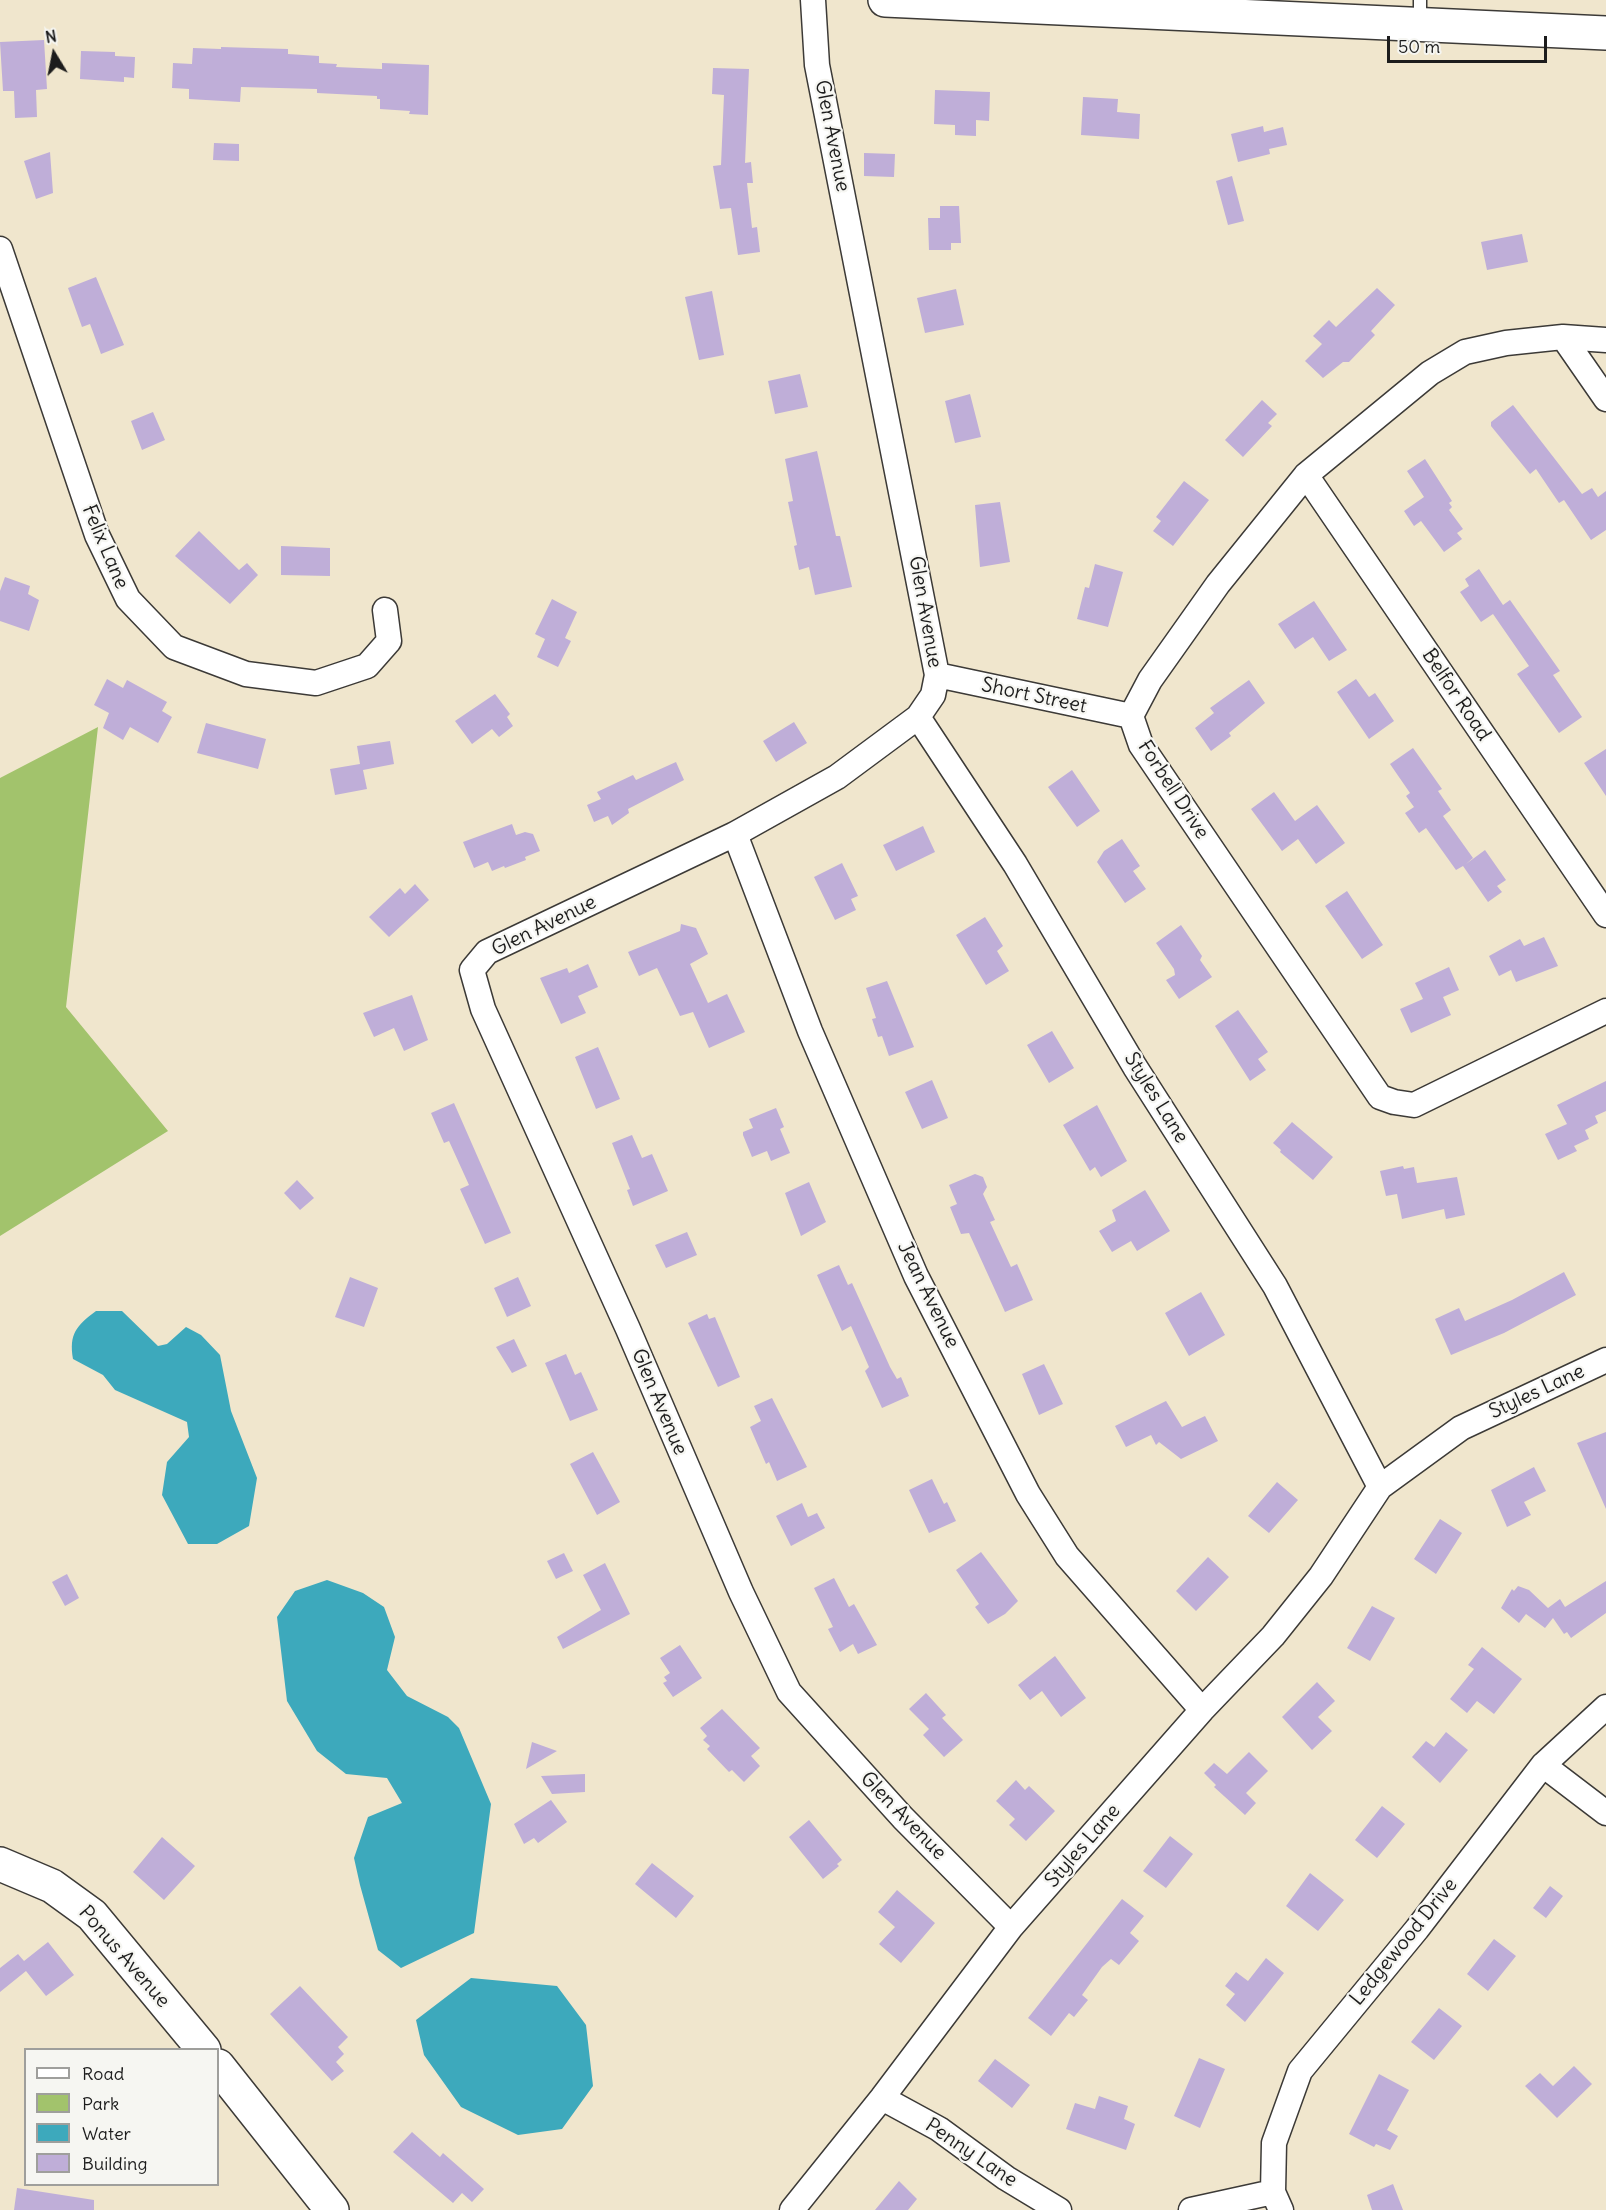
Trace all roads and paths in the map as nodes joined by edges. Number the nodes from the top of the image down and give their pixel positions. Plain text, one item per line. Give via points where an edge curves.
1 (813, 0) edge
2 (885, 0) edge
3 (1420, 12) edge
4 (1606, 33) edge
5 (0, 249) edge
6 (1563, 337) junction
7 (1606, 339) edge
8 (1606, 399) edge
9 (1306, 475) junction
10 (385, 610) dead end
11 (937, 675) junction
12 (1131, 716) junction
13 (918, 717) junction
14 (735, 834) junction
15 (1606, 915) edge
16 (1606, 1011) edge
17 (1606, 1360) edge
18 (1380, 1487) junction
19 (1606, 1707) edge
20 (1202, 1710) junction
21 (1543, 1765) junction
22 (1606, 1814) edge
23 (0, 1864) edge
24 (1011, 1927) junction
25 (203, 2048) edge
26 (219, 2067) edge
27 (882, 2098) junction
28 (1277, 2201) edge
29 (332, 2210) edge
30 (792, 2210) edge
31 (1059, 2210) edge
32 (1191, 2210) edge

1 - 11 street, Glen Avenue via 817,65
2 - 3 main road
3 - 4 main road
5 - 10 street, Felix Lane via 98,534 128,599 174,646 246,674 316,682 367,666 389,641
6 - 7 street, Forbell Drive
6 - 8 street
6 - 9 street, Forbell Drive via 1465,352 1430,373
9 - 12 street, Forbell Drive via 1218,584 1150,680
9 - 15 street, Belfor Road
11 - 12 street, Short Street
11 - 13 street, Glen Avenue via 933,695
12 - 16 street, Forbell Drive via 1140,745 1380,1096 1414,1105
13 - 14 street, Glen Avenue via 837,777
13 - 18 street, Styles Lane via 1015,864 1135,1067 1275,1286
14 - 20 street, Jean Avenue via 810,1031 916,1276 1028,1494 1067,1556
14 - 24 street, Glen Avenue via 487,952 472,970 483,1009 789,1692 903,1818
17 - 18 street, Styles Lane via 1461,1428
18 - 20 street, Styles Lane via 1314,1585 1273,1636
19 - 21 street, Ledgewood Drive
20 - 24 street, Styles Lane
21 - 22 street
21 - 28 street, Ledgewood Drive via 1417,1929 1300,2071 1274,2142
23 - 25 main road, Ponus Avenue via 52,1886 92,1916
24 - 27 street, Styles Lane
26 - 29 main road
27 - 30 street, Styles Lane
27 - 31 street, Penny Lane via 939,2129 1006,2178
28 - 32 street

